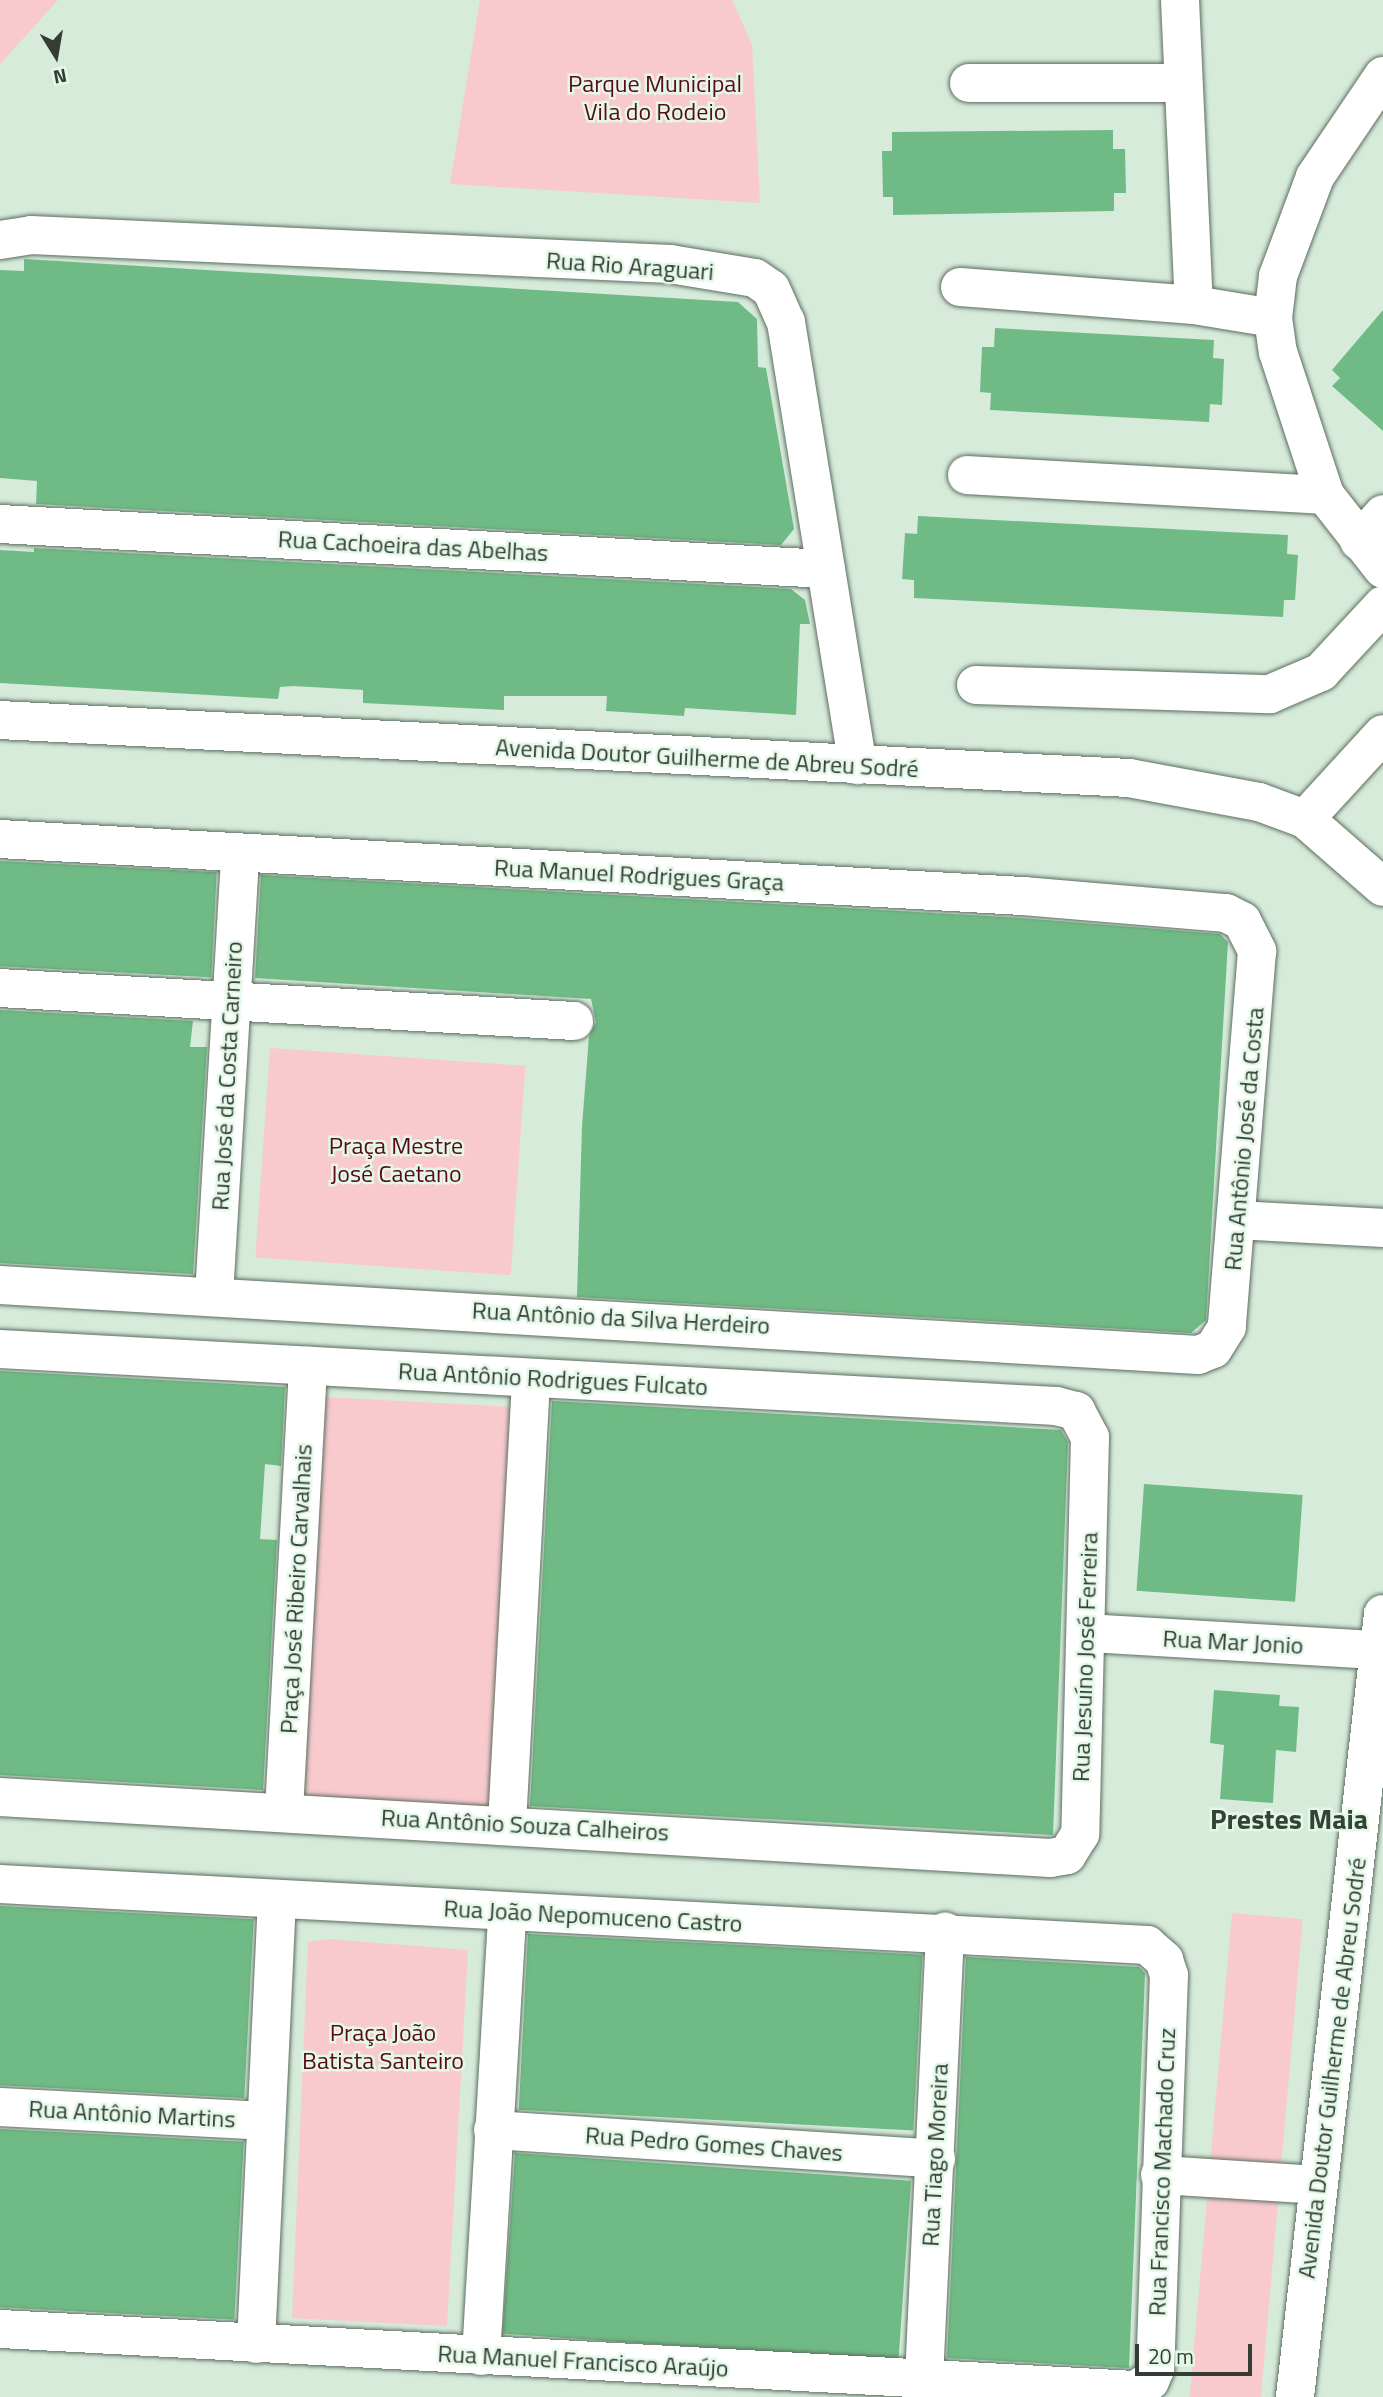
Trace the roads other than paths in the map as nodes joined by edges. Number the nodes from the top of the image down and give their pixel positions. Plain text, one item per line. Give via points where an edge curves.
1 (1180, 0) edge
2 (1383, 76) edge
3 (969, 83) dead end
4 (1183, 83) junction
5 (0, 240) edge
6 (960, 287) dead end
7 (1194, 306) junction
8 (1273, 318) junction
9 (967, 475) dead end
10 (1325, 495) junction
11 (0, 524) edge
12 (1375, 541) edge
13 (826, 569) junction
14 (1383, 605) edge
15 (976, 685) dead end
16 (0, 720) edge
17 (1383, 734) edge
18 (858, 765) junction
19 (1305, 819) junction
20 (0, 839) edge
21 (240, 855) junction
22 (1383, 887) edge
23 (1257, 951) joint
24 (0, 988) edge
25 (231, 1001) junction
26 (574, 1021) dead end
27 (1237, 1220) junction
28 (1383, 1228) edge
29 (0, 1285) edge
30 (214, 1296) junction
31 (1227, 1326) joint
32 (0, 1349) edge
33 (308, 1366) junction
34 (531, 1380) junction
35 (1090, 1437) joint
36 (1380, 1632) edge
37 (1088, 1633) junction
38 (0, 1797) edge
39 (1372, 1805) edge
40 (284, 1811) junction
41 (507, 1824) junction
42 (1050, 1858) joint
43 (0, 1884) edge
44 (276, 1899) junction
45 (507, 1913) junction
46 (945, 1931) junction
47 (1169, 1975) joint
48 (0, 2107) edge
49 (265, 2121) junction
50 (493, 2130) junction
51 (936, 2159) junction
52 (1160, 2175) junction
53 (1318, 2185) junction
54 (0, 2329) edge
55 (256, 2344) junction
56 (481, 2356) junction
57 (1154, 2369) joint
58 (924, 2379) junction
59 (1295, 2397) edge

1 - 4 street
2 - 8 street via 1315,177 1282,263
3 - 4 street
4 - 7 street
5 - 13 street, Rua Rio Araguari via 31,235 656,264 755,278 771,289 786,322
6 - 7 street
7 - 8 street
8 - 10 street via 1278,352
9 - 10 street
10 - 12 street
11 - 13 street, Rua Cachoeira das Abelhas
13 - 18 street, Rua Rio Araguari
14 - 15 street via 1321,672 1270,694
16 - 18 street, Avenida Doutor Guilherme de Abreu Sodré
17 - 19 street
18 - 19 street, Avenida Doutor Guilherme de Abreu Sodré via 1129,778 1236,796
19 - 22 street, Avenida Doutor Guilherme de Abreu Sodré
20 - 21 street, Rua Manuel Rodrigues Graça
21 - 23 street, Rua Manuel Rodrigues Graça via 1009,895 1226,913 1242,921
21 - 25 street, Rua José da Costa Carneiro
23 - 27 street, Rua Antônio José da Costa
24 - 25 street
25 - 26 street
25 - 30 street, Rua José da Costa Carneiro
27 - 28 street
27 - 31 street, Rua Antônio José da Costa
29 - 30 street, Rua Antônio da Silva Herdeiro
30 - 31 street, Rua Antônio da Silva Herdeiro via 806,1328 1183,1357 1213,1349
32 - 33 street, Rua Antônio Rodrigues Fulcato
33 - 34 street, Rua Antônio Rodrigues Fulcato
33 - 40 street, Praça José Ribeiro Carvalhais
34 - 35 street, Rua Antônio Rodrigues Fulcato via 1056,1406 1076,1411
34 - 41 street
35 - 37 street, Rua Jesuíno José Ferreira
36 - 37 street, Rua Mar Jonio
36 - 39 street, Avenida Doutor Guilherme de Abreu Sodré
37 - 42 street, Rua Jesuíno José Ferreira via 1080,1834 1067,1855
38 - 40 street, Rua Antônio Souza Calheiros
39 - 53 street, Avenida Doutor Guilherme de Abreu Sodré
40 - 41 street, Rua Antônio Souza Calheiros
41 - 42 street, Rua Antônio Souza Calheiros
43 - 44 street, Rua João Nepomuceno Castro
44 - 45 street, Rua João Nepomuceno Castro
44 - 49 street
45 - 46 street, Rua João Nepomuceno Castro
45 - 50 street
46 - 47 street, Rua João Nepomuceno Castro via 1147,1945 1164,1960
46 - 51 street, Rua Tiago Moreira
47 - 52 street, Rua Francisco Machado Cruz
48 - 49 street, Rua Antônio Martins
49 - 55 street
50 - 51 street, Rua Pedro Gomes Chaves
50 - 56 street
51 - 58 street, Rua Tiago Moreira
52 - 53 street
52 - 57 street, Rua Francisco Machado Cruz
53 - 59 street, Avenida Doutor Guilherme de Abreu Sodré
54 - 55 street, Rua Manuel Francisco Araújo
55 - 56 street, Rua Manuel Francisco Araújo
56 - 58 street, Rua Manuel Francisco Araújo
57 - 58 street, Rua Manuel Francisco Araújo via 1150,2381 1135,2390

